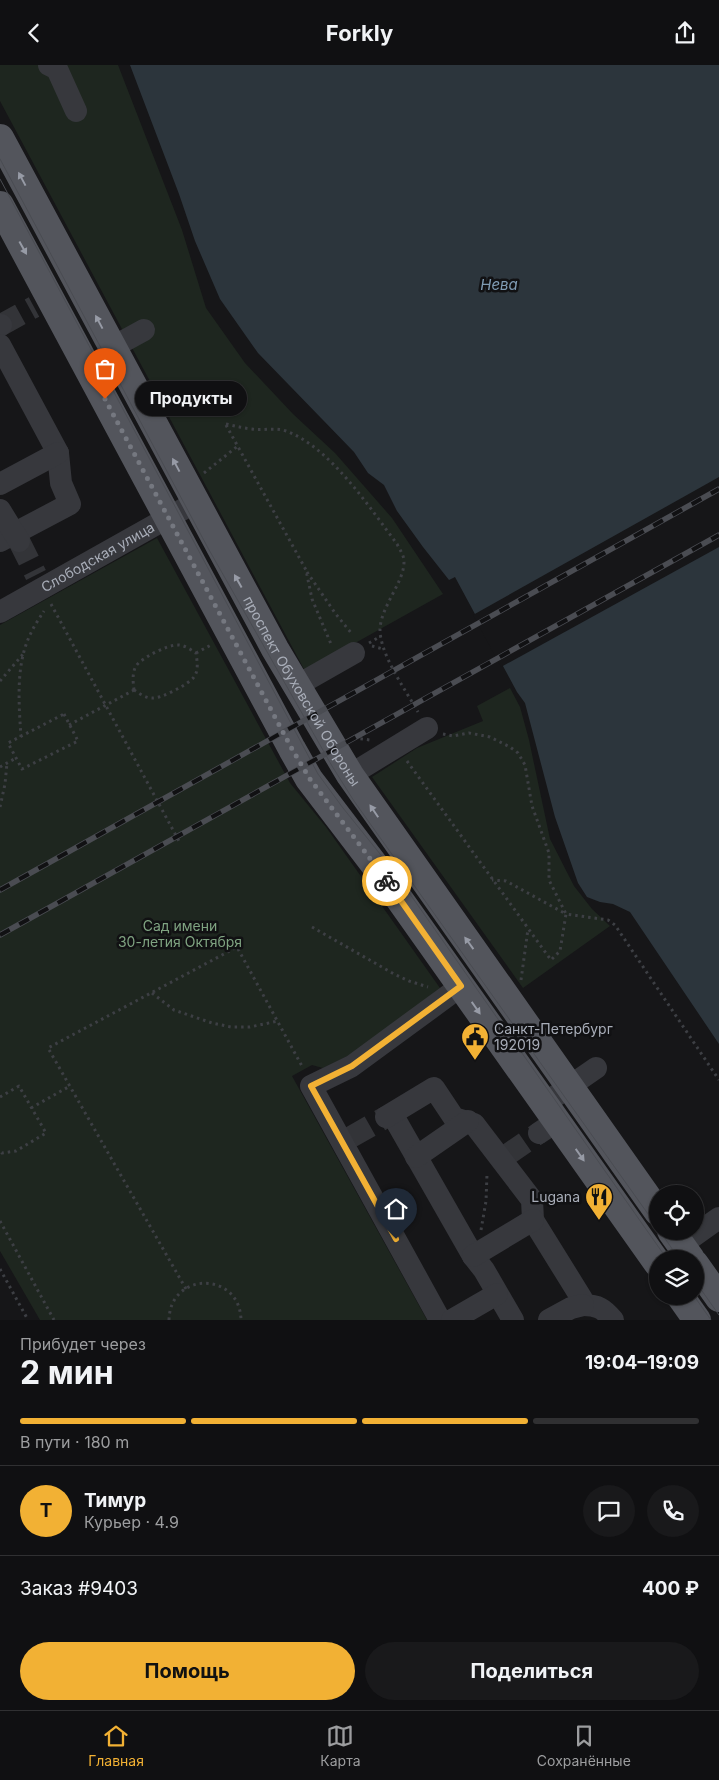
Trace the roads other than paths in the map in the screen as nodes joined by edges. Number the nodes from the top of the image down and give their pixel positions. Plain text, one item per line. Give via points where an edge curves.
1 (50, 65) edge
2 (76, 111) dead end
3 (0, 138) edge
4 (0, 205) edge
5 (144, 329) dead end
6 (0, 331) edge
7 (112, 347) junction
8 (58, 453) junction
9 (0, 484) edge
10 (197, 490) junction
11 (0, 510) edge
12 (169, 518) junction
13 (11, 538) edge
14 (0, 612) edge
15 (353, 649) road end
16 (296, 686) junction
17 (427, 728) road end
18 (350, 775) junction
19 (461, 986) junction
20 (596, 1068) dead end
21 (569, 1087) junction
22 (547, 1119) junction
23 (468, 1121) junction
24 (416, 1157) junction
25 (649, 1199) edge
26 (719, 1218) edge
27 (533, 1220) junction
28 (685, 1250) edge
29 (649, 1252) edge
30 (472, 1256) junction
31 (704, 1277) edge
32 (497, 1294) junction
33 (719, 1298) edge
34 (583, 1305) junction
35 (686, 1305) edge
36 (440, 1320) edge
37 (452, 1320) edge
38 (513, 1320) edge
39 (549, 1320) edge
40 (613, 1320) edge
41 (697, 1320) edge

1 - 2 street via 57,69
7 -> 3 main road, проспект Обуховской Обороны
4 -> 12 main road via 42,303
5 - 7 street
6 - 8 street
10 -> 7 main road, проспект Обуховской Обороны
8 - 9 street
8 - 13 street via 61,483 70,504
10 - 12 street, Слободская улица
16 -> 10 main road, проспект Обуховской Обороны
11 - 13 street
12 - 14 street, Слободская улица via 39,581
12 - 19 main road via 310,779
15 - 16 street
16 - 18 main road, проспект Обуховской Обороны
17 - 18 street
21 -> 18 main road, проспект Обуховской Обороны
19 -> 22 main road
19 - 36 street via 352,1066 311,1086 347,1140
20 - 21 street
21 - 22 street
21 - 25 main road, проспект Обуховской Обороны
22 -> 29 main road
23 - 24 street
23 - 24 street via 454,1118 434,1089 389,1115
23 - 27 street via 474,1123 504,1157 532,1200
24 - 30 street
26 - 28 street
27 - 30 street
27 - 34 street
30 - 32 street via 484,1269
31 - 33 main road
32 - 37 street
32 - 38 street
34 - 39 street
34 - 40 street via 604,1309
35 - 41 main road

